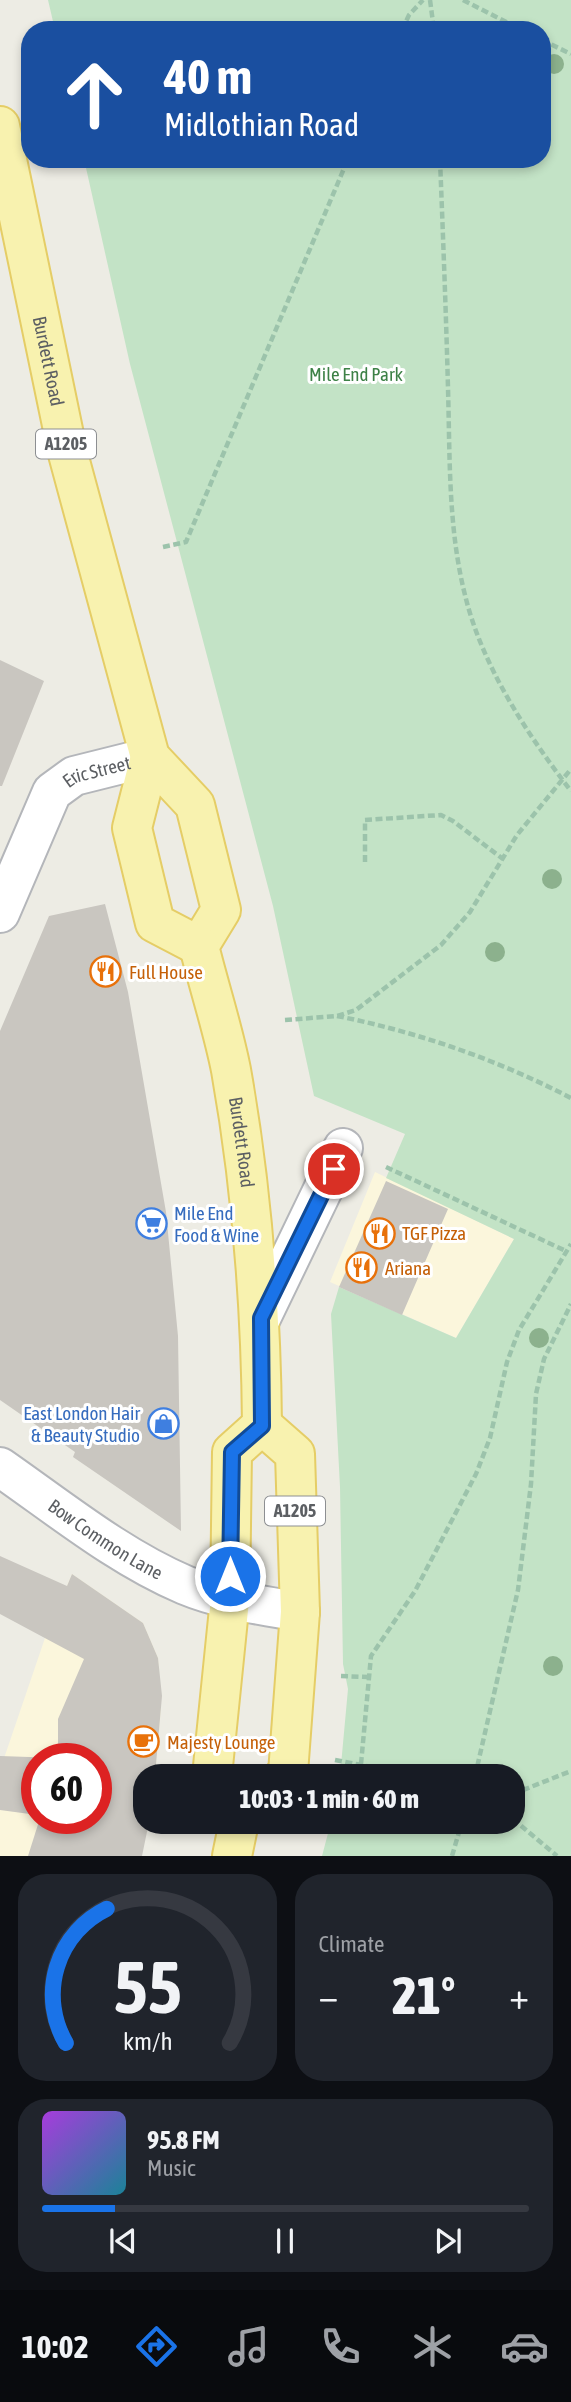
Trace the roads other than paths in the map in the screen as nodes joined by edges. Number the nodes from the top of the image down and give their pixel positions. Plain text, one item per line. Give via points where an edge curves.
1 (0, 126) edge
2 (150, 757) junction
3 (0, 913) edge
4 (199, 946) junction
5 (359, 1154) road end
6 (261, 1318) junction
7 (262, 1426) junction
8 (0, 1467) edge
9 (230, 1599) junction
10 (300, 1612) junction
11 (213, 1764) edge
12 (289, 1764) edge
13 (237, 1834) edge
14 (232, 1856) edge

1 - 2 main road, Burdett Road / A1205 via 68,454
2 - 3 street, Eric Street via 74,776 52,792
2 - 4 main road, Burdett Road / A1205 via 195,805 221,909
2 - 4 main road, Burdett Road / A1205 via 132,828 155,923
4 - 6 main road, Burdett Road via 230,1067 246,1161
5 - 6 street
6 - 7 main road, Burdett Road
7 - 9 main road via 232,1452
7 - 10 main road, A1205 via 295,1454
8 - 9 street, Bow Common Lane via 146,1567
9 - 10 street, Bow Common Lane
9 - 11 main road
10 - 12 main road, A1205
13 - 14 main road

